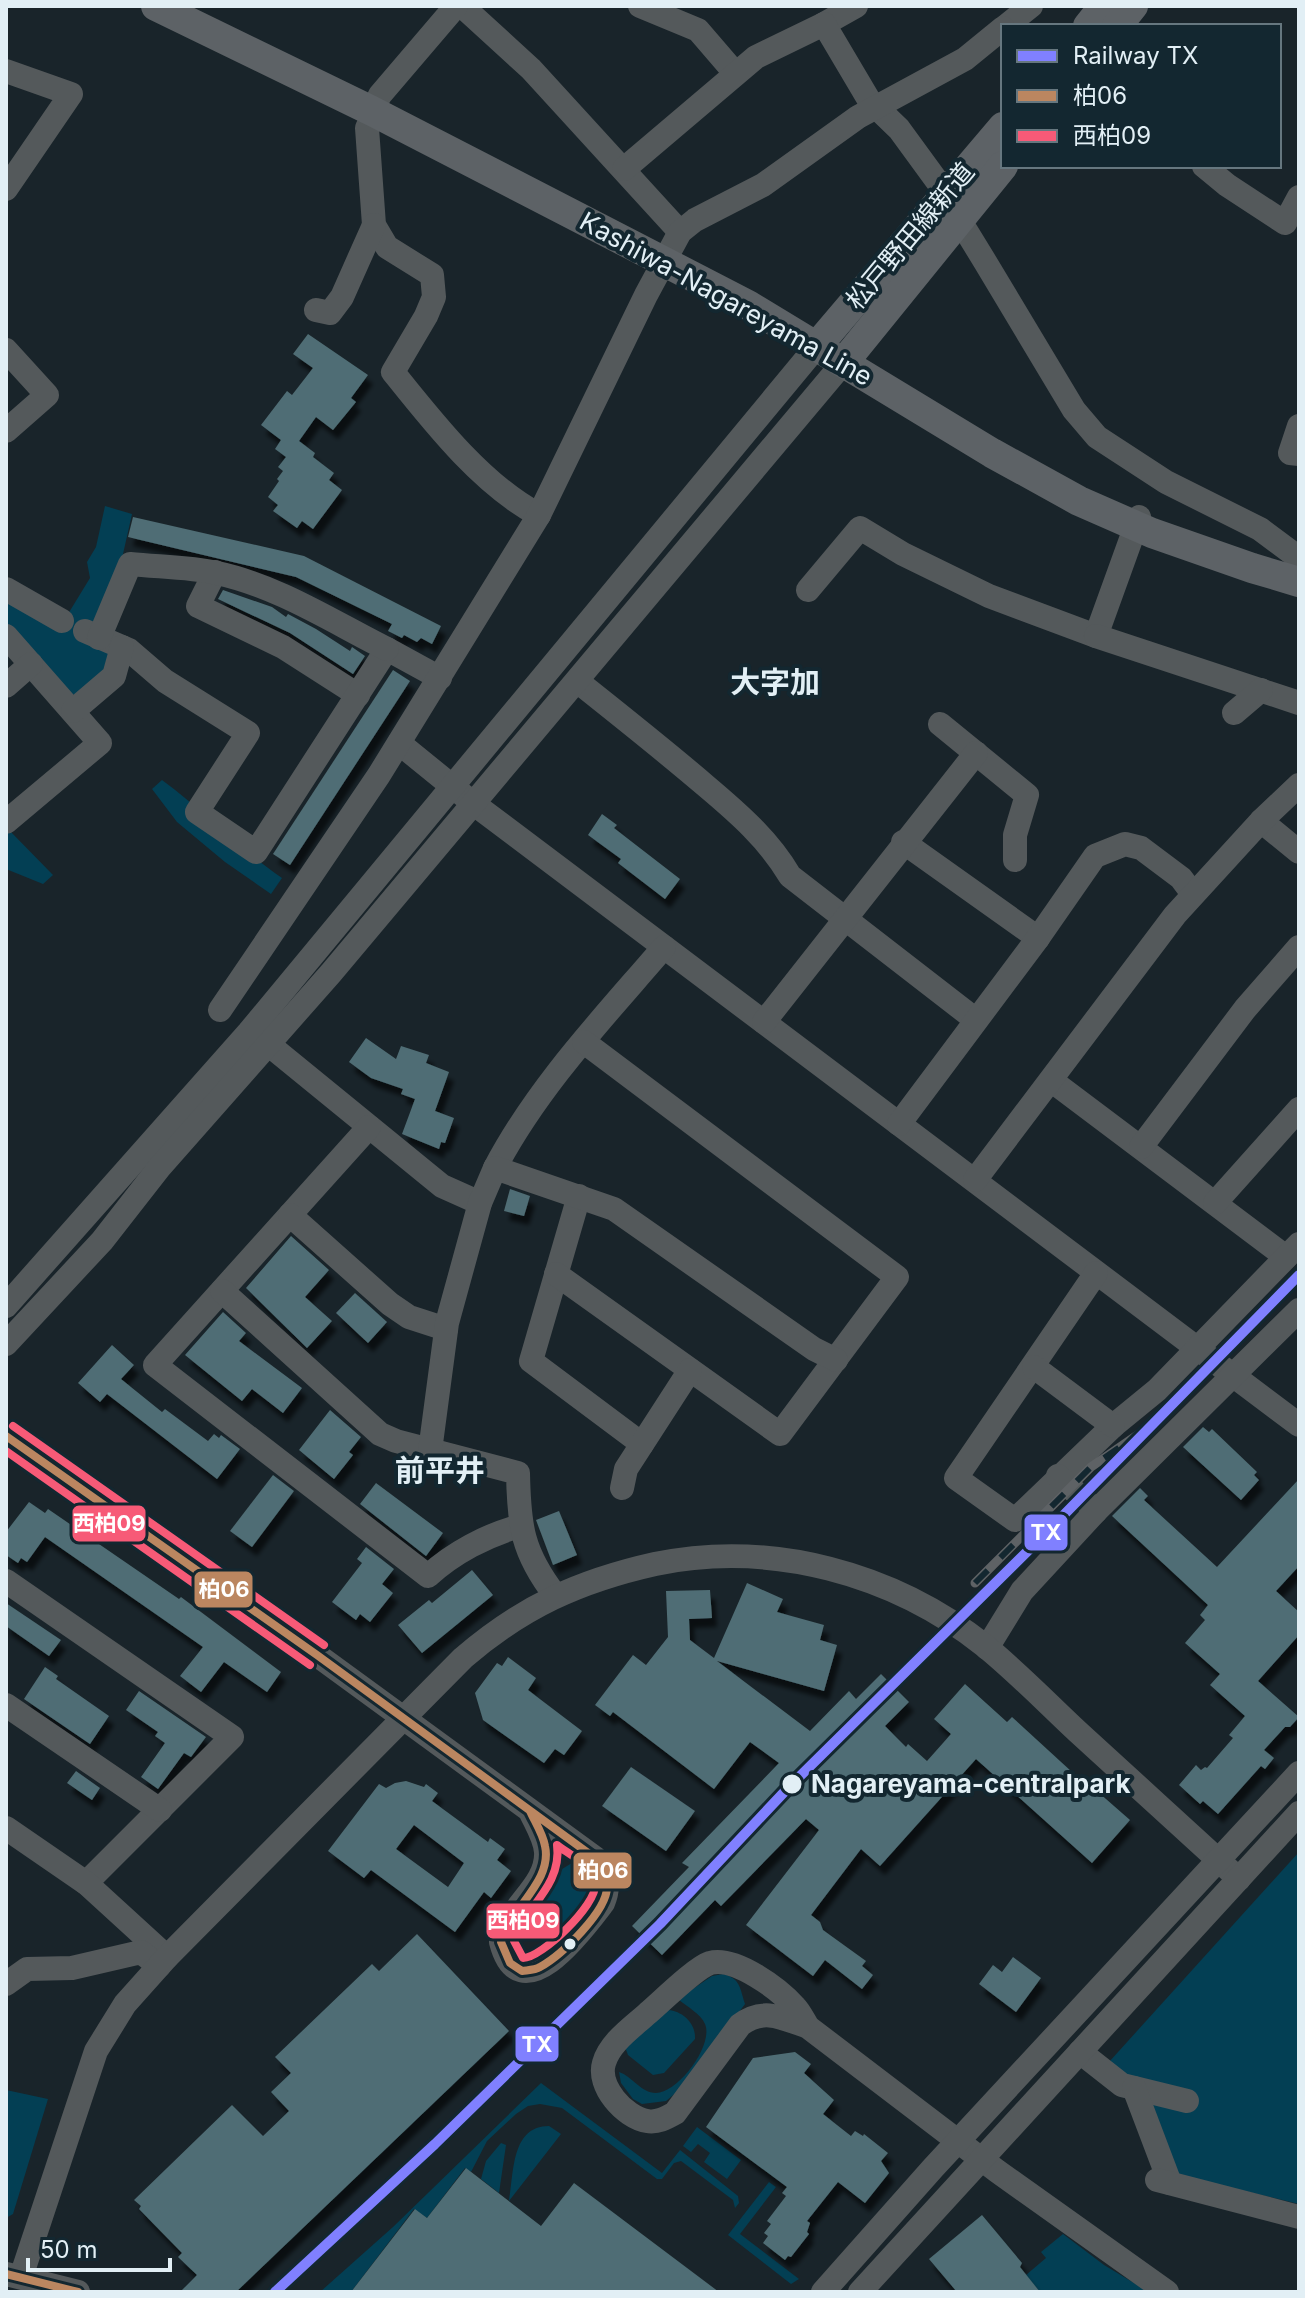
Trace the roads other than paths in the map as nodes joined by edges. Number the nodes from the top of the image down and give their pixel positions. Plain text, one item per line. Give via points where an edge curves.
1 (156, 6) edge
2 (459, 6) edge
3 (856, 6) edge
4 (1031, 6) edge
5 (1104, 6) edge
6 (1133, 6) edge
7 (657, 9) edge
8 (824, 24) junction
9 (1008, 24) edge
10 (1090, 24) edge
11 (1119, 24) edge
12 (1001, 29) edge
13 (6, 71) edge
14 (735, 73) junction
15 (877, 108) junction
16 (373, 112) junction
17 (1001, 129) edge
18 (1001, 168) edge
19 (1207, 168) edge
20 (624, 169) junction
21 (6, 189) edge
22 (945, 192) junction
23 (1299, 197) edge
24 (957, 223) junction
25 (374, 225) junction
26 (1292, 226) edge
27 (680, 232) junction
28 (664, 261) junction
29 (316, 310) dead end
30 (817, 346) junction
31 (6, 350) edge
32 (844, 362) junction
33 (1299, 426) edge
34 (6, 431) edge
35 (1299, 454) edge
36 (539, 515) junction
37 (1138, 521) junction
38 (1299, 558) edge
39 (215, 572) junction
40 (1299, 582) edge
41 (6, 589) edge
42 (808, 590) dead end
43 (62, 621) dead end
44 (6, 636) edge
45 (1096, 636) junction
46 (122, 647) junction
47 (387, 649) junction
48 (31, 664) junction
49 (440, 678) junction
50 (577, 681) junction
51 (6, 686) edge
52 (1261, 690) junction
53 (358, 695) junction
54 (1299, 703) edge
55 (73, 711) junction
56 (1234, 713) dead end
57 (940, 724) dead end
58 (399, 743) junction
59 (976, 753) junction
60 (1299, 785) edge
61 (452, 786) junction
62 (474, 804) junction
63 (1261, 821) junction
64 (6, 822) edge
65 (903, 842) junction
66 (1299, 852) edge
67 (1015, 860) dead end
68 (1193, 894) junction
69 (844, 917) junction
70 (1038, 938) junction
71 (664, 947) junction
72 (1299, 947) edge
73 (220, 1010) dead end
74 (976, 1020) junction
75 (764, 1022) junction
76 (584, 1042) junction
77 (268, 1044) junction
78 (1052, 1081) junction
79 (1299, 1109) edge
80 (899, 1124) junction
81 (369, 1127) junction
82 (1141, 1147) junction
83 (495, 1168) junction
84 (975, 1180) junction
85 (579, 1196) junction
86 (480, 1203) junction
87 (1215, 1203) junction
88 (290, 1215) junction
89 (1292, 1251) edge
90 (1096, 1273) junction
91 (556, 1274) junction
92 (222, 1291) junction
93 (6, 1306) edge
94 (1299, 1310) edge
95 (446, 1329) junction
96 (6, 1344) edge
97 (1199, 1350) junction
98 (836, 1360) junction
99 (1034, 1367) junction
100 (690, 1370) junction
101 (1233, 1376) junction
102 (1299, 1425) edge
103 (1113, 1426) junction
104 (6, 1436) edge
105 (642, 1444) junction
106 (430, 1451) junction
107 (1058, 1476) junction
108 (622, 1488) dead end
109 (1096, 1511) junction
110 (520, 1526) junction
111 (6, 1581) edge
112 (555, 1595) junction
113 (987, 1648) junction
114 (6, 1705) edge
115 (404, 1719) junction
116 (1299, 1773) edge
117 (160, 1810) junction
118 (530, 1811) junction
119 (1299, 1813) edge
120 (6, 1828) edge
121 (585, 1850) junction
122 (1218, 1860) junction
123 (543, 1872) junction
124 (1239, 1879) junction
125 (86, 1883) junction
126 (163, 1961) junction
127 (741, 1966) junction
128 (6, 1984) edge
129 (756, 2016) junction
130 (808, 2027) junction
131 (1080, 2052) junction
132 (1134, 2088) junction
133 (1187, 2101) dead end
134 (959, 2141) junction
135 (982, 2159) junction
136 (1299, 2217) edge
137 (13, 2276) edge
138 (1164, 2291) edge
139 (78, 2292) edge
140 (823, 2292) edge
141 (860, 2292) edge

1 - 16 main road, Kashiwa-Nagareyama Line
2 - 16 street via 380,95
2 - 20 street via 531,69
3 - 8 street
4 - 9 street
5 - 10 main road
6 - 11 main road
7 - 14 street via 698,30
8 - 14 street
8 - 15 street
12 - 15 street via 965,59
13 - 21 street via 71,94
14 - 20 street
15 - 22 street
15 - 27 street via 763,185
16 - 25 street via 367,139
16 - 28 main road, Kashiwa-Nagareyama Line
17 - 22 main road, 松戸野田線新道
18 - 24 main road
19 - 26 street
20 - 27 street
22 - 30 main road, 松戸野田線新道
23 - 26 street
24 - 32 main road
24 - 38 street via 1074,410 1097,437 1166,482 1260,529
25 - 29 street via 342,297 330,313
25 - 36 street via 387,247 432,275 434,297 393,372 462,454
27 - 28 street
28 - 30 main road, Kashiwa-Nagareyama Line
28 - 36 street
30 - 32 main road, Kashiwa-Nagareyama Line
30 - 61 street
31 - 34 street via 47,395
32 - 37 main road, Kashiwa-Nagareyama Line via 1079,501
32 - 50 street
33 - 35 street via 1290,453
36 - 49 street
37 - 40 main road, Kashiwa-Nagareyama Line
37 - 45 street
39 - 46 street via 130,564 92,634
39 - 47 street via 273,591
39 - 53 street via 198,606 283,647
41 - 43 street
42 - 45 street via 860,528 989,596
44 - 48 street
45 - 52 street
46 - 53 street via 248,733 197,812 256,852
46 - 55 street via 114,676
47 - 49 street
47 - 53 street
48 - 51 street
48 - 55 street
49 - 58 street
50 - 62 street
50 - 69 street via 749,824 790,876
52 - 54 street
52 - 56 street
55 - 64 street via 100,743
57 - 59 street
58 - 61 street
58 - 73 street
59 - 65 street
59 - 67 street via 1027,795 1015,835
60 - 63 street
61 - 62 street
61 - 93 street via 249,1032
62 - 71 street
62 - 77 street
63 - 66 street
63 - 68 street
65 - 69 street
65 - 70 street
68 - 70 street via 1159,859 1125,844 1086,865
68 - 78 street
69 - 74 street
69 - 75 street
70 - 74 street
71 - 75 street
71 - 76 street
72 - 82 street
74 - 80 street
75 - 80 street
76 - 83 street via 534,1103
76 - 98 street via 897,1277
77 - 81 street
77 - 96 street via 102,1241
78 - 82 street
78 - 84 street
79 - 87 street
80 - 84 street
81 - 86 street via 442,1186
81 - 88 street
82 - 87 street
83 - 85 street
83 - 86 street
84 - 90 street
85 - 91 street
85 - 98 street via 614,1209
86 - 95 street
87 - 89 street
88 - 92 street
88 - 95 street via 390,1304 409,1317
89 - 97 street
90 - 97 street
90 - 99 street
91 - 100 street
91 - 105 street via 531,1361
92 - 106 street via 365,1423 396,1441
92 - 110 street via 155,1365 428,1576 478,1542
94 - 101 street
95 - 106 street
97 - 101 street
97 - 103 street
98 - 100 street via 780,1434
99 - 103 street
99 - 107 street via 956,1478 1015,1520
100 - 105 street
101 - 102 street
101 - 109 street
103 - 107 street
104 - 115 street
105 - 108 street via 626,1469
106 - 110 street via 518,1473
107 - 109 street
109 - 113 street via 1022,1591
110 - 112 street via 529,1556
111 - 117 street via 232,1737
112 - 113 street via 611,1574 688,1557 772,1557 835,1569 895,1591
112 - 115 street via 487,1637
113 - 122 street
114 - 117 street
115 - 118 street
115 - 126 street
116 - 122 street
117 - 125 street
118 - 121 street
118 - 123 street via 546,1852
119 - 124 street
120 - 125 street
121 - 123 street
121 - 123 street via 606,1875 603,1903 553,1960 529,1971 504,1954 502,1932
122 - 124 street
122 - 134 street
124 - 131 street
125 - 126 street
126 - 128 street via 141,1952 72,1968 27,1969
126 - 137 street via 125,2004 96,2051
127 - 129 street
127 - 129 street via 711,1963 701,1969 612,2047 602,2067 608,2092 639,2119 662,2120 675,2113 740,2025
127 - 130 street via 795,2006
129 - 130 street via 771,2014
130 - 134 street
131 - 132 street via 1122,2085
131 - 135 street
132 - 133 street
132 - 136 street via 1163,2181
134 - 135 street
134 - 140 street
135 - 138 street
135 - 141 street
137 - 139 street

